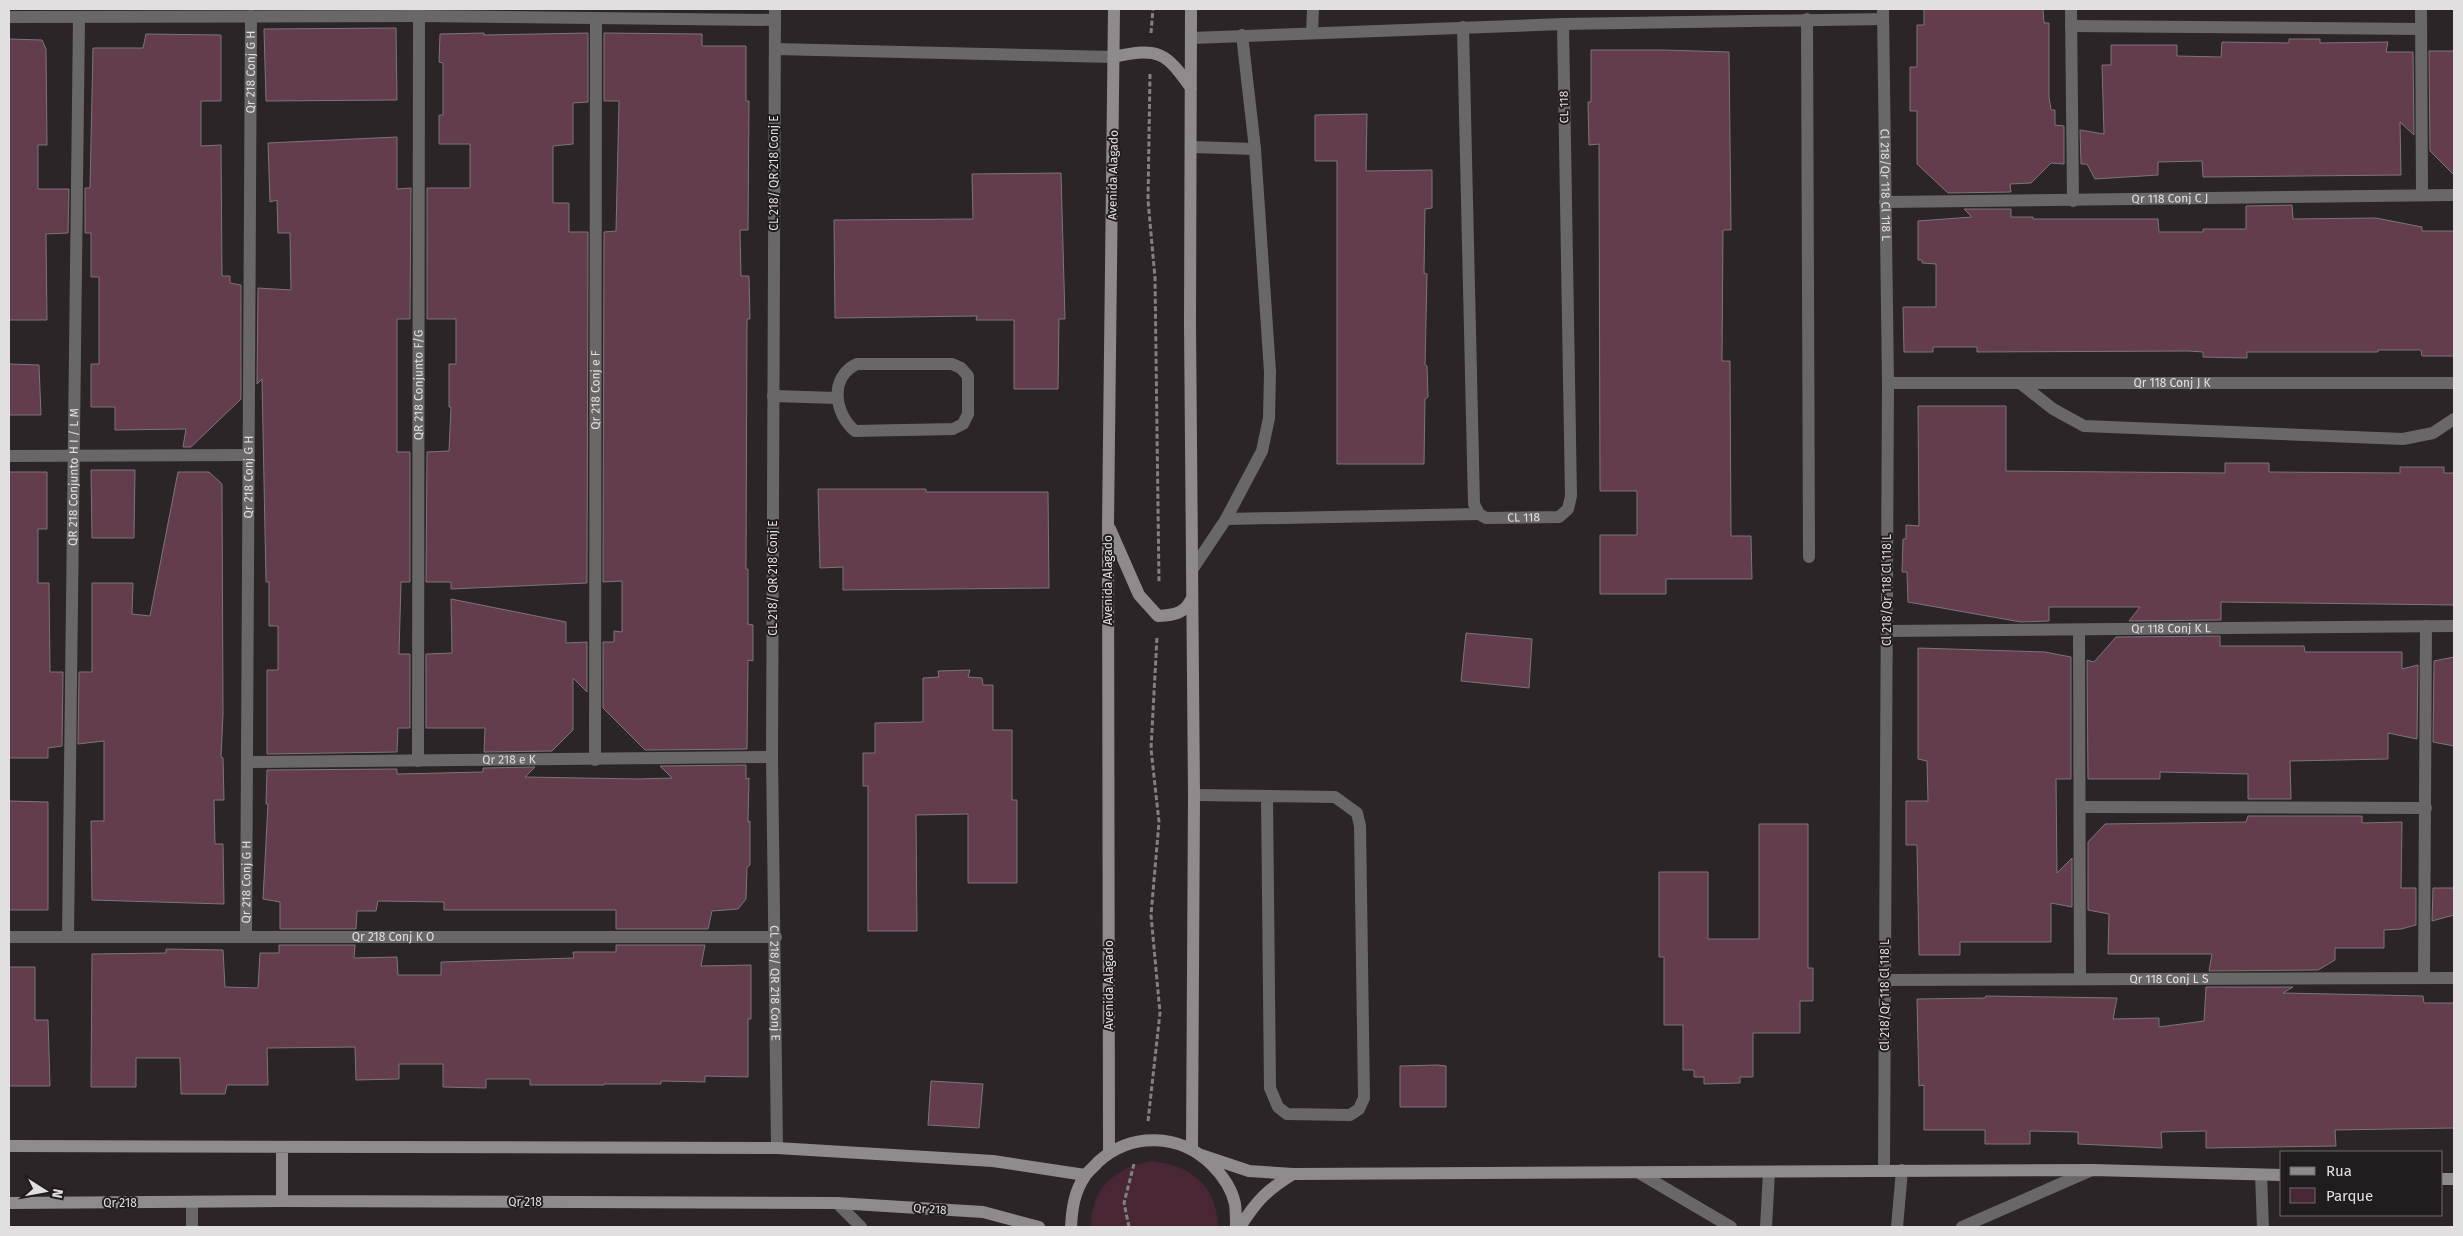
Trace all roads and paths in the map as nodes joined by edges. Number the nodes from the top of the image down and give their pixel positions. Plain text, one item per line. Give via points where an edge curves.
1 (1114, 9) edge
2 (1191, 9) edge
3 (1314, 9) edge
4 (2070, 9) edge
5 (2421, 9) edge
6 (419, 12) edge
7 (775, 14) edge
8 (1883, 14) edge
9 (251, 16) junction
10 (78, 17) junction
11 (9, 18) edge
12 (596, 19) junction
13 (1807, 19) junction
14 (1563, 24) junction
15 (2071, 26) junction
16 (1463, 27) junction
17 (2420, 29) junction
18 (1312, 33) junction
19 (1242, 35) junction
20 (1192, 38) junction
21 (775, 49) junction
22 (1114, 57) junction
23 (1191, 88) junction
24 (1192, 147) junction
25 (1255, 150) junction
26 (2422, 194) junction
27 (2454, 195) edge
28 (2073, 201) junction
29 (1884, 202) junction
30 (1888, 383) junction
31 (2020, 383) junction
32 (2454, 383) edge
33 (774, 396) junction
34 (837, 398) junction
35 (2454, 419) edge
36 (248, 455) junction
37 (9, 456) edge
38 (74, 456) junction
39 (1479, 514) junction
40 (1226, 518) junction
41 (1108, 525) junction
42 (1810, 557) dead end
43 (1192, 570) junction
44 (1192, 597) junction
45 (2426, 626) junction
46 (2454, 626) edge
47 (2079, 630) junction
48 (1887, 631) junction
49 (772, 758) junction
50 (595, 760) junction
51 (418, 761) junction
52 (247, 762) junction
53 (1194, 795) junction
54 (1267, 796) junction
55 (2081, 807) junction
56 (2426, 808) junction
57 (9, 937) edge
58 (68, 937) junction
59 (246, 937) junction
60 (776, 937) junction
61 (2424, 978) junction
62 (2454, 978) edge
63 (2080, 979) junction
64 (1884, 980) junction
65 (9, 1146) edge
66 (282, 1147) junction
67 (777, 1148) junction
68 (1109, 1152) junction
69 (1196, 1152) junction
70 (1884, 1170) junction
71 (1902, 1170) junction
72 (2093, 1170) junction
73 (1769, 1172) junction
74 (1293, 1174) junction
75 (1641, 1174) junction
76 (1085, 1175) junction
77 (2261, 1175) junction
78 (2280, 1175) edge
79 (282, 1201) junction
80 (192, 1202) junction
81 (836, 1202) junction
82 (9, 1203) edge
83 (192, 1227) edge
84 (861, 1227) edge
85 (1039, 1227) edge
86 (1071, 1227) edge
87 (1236, 1227) edge
88 (1240, 1227) edge
89 (1731, 1227) edge
90 (1766, 1227) edge
91 (1897, 1227) edge
92 (1962, 1227) edge
93 (2263, 1227) edge

1 - 22 main road, Avenida Alagado
2 - 20 main road
3 - 18 street
4 - 15 street
5 - 17 street
6 - 9 street
6 - 12 street
6 - 51 street, QR 218 Conjunto F/G
7 - 12 street
7 - 21 street, CL 218/ QR 218 Conj E
8 - 13 street
8 - 29 street, Cl 218/Qr 118 Cl 118 L
9 - 10 street
9 - 36 street, Qr 218 Conj G H
10 - 11 street
10 - 38 street, QR 218 Conjunto H I / L M
12 - 50 street, Qr 218 Conj e F
13 - 14 street
13 - 42 street
14 - 16 street
14 - 39 street, CL 118 via 1571,496 1568,509 1559,516 1486,518
15 - 17 street
15 - 28 street
16 - 18 street
16 - 39 street via 1474,504
17 - 26 street
18 - 19 street
19 - 20 street
19 - 25 street
20 - 23 main road
21 - 22 street
21 - 33 street, CL 218/ QR 218 Conj E
22 - 23 main road via 1150,52 1160,55 1174,63
22 - 41 main road, Avenida Alagado
23 - 24 main road
24 - 25 street
24 - 43 main road
25 - 40 street via 1270,372 1269,418 1262,451
26 - 27 street, Qr 118 Conj C J
26 - 28 street, Qr 118 Conj C J
28 - 29 street, Qr 118 Conj C J
29 - 30 street, Cl 218/Qr 118 Cl 118 L
30 - 31 street, Qr 118 Conj J K
30 - 48 street, Cl 218/Qr 118 Cl 118 L
31 - 32 street, Qr 118 Conj J K
31 - 35 street via 2053,409 2084,426 2403,439 2433,433
33 - 34 street
33 - 49 street, CL 218/ QR 218 Conj E
34 - 34 street via 840,378 858,364 952,364 968,376 968,414 963,424 953,429 855,431 843,416
36 - 38 street
36 - 52 street, Qr 218 Conj G H
37 - 38 street
38 - 58 street, QR 218 Conjunto H I / L M
39 - 40 street, CL 118
40 - 43 street
41 - 44 main road via 1139,595 1158,616 1181,613 1188,608
41 - 68 main road, Avenida Alagado
43 - 44 main road
44 - 53 main road
45 - 46 street, Qr 118 Conj K L
45 - 47 street, Qr 118 Conj K L
45 - 56 street
47 - 48 street, Qr 118 Conj K L
47 - 55 street
48 - 64 street, Cl 218/Qr 118 Cl 118 L
49 - 50 street, Qr 218 e K
49 - 60 street, CL 218/ QR 218 Conj E
50 - 51 street, Qr 218 e K
51 - 52 street, Qr 218 e K
52 - 59 street, Qr 218 Conj G H
53 - 54 street
53 - 69 main road
54 - 54 street via 1335,797 1358,813 1364,1098 1350,1115 1287,1114 1278,1107 1270,1088
55 - 56 street
55 - 63 street
56 - 61 street
57 - 58 street, Qr 218 Conj K O
58 - 59 street, Qr 218 Conj K O
59 - 60 street, Qr 218 Conj K O
60 - 67 street, CL 218/ QR 218 Conj E
61 - 62 street, Qr 118 Conj L S
61 - 63 street, Qr 118 Conj L S
63 - 64 street, Qr 118 Conj L S
64 - 70 street, Cl 218/Qr 118 Cl 118 L
65 - 66 main road
66 - 67 main road
66 - 79 main road
67 - 76 main road via 993,1161
68 - 69 main road via 1139,1141 1166,1140
68 - 76 main road
69 - 74 main road via 1249,1171
69 - 87 main road via 1222,1176 1235,1203
70 - 71 main road
70 - 73 main road
71 - 72 main road
71 - 91 street
72 - 77 main road
72 - 92 street
73 - 75 main road
73 - 90 street
74 - 75 main road
74 - 88 main road via 1254,1204
75 - 89 street
76 - 86 main road via 1072,1205
77 - 78 main road
77 - 93 street
79 - 80 main road, Qr 218
79 - 81 main road, Qr 218
80 - 82 main road, Qr 218
80 - 83 street
81 - 84 street
81 - 85 main road, Qr 218 via 983,1212

